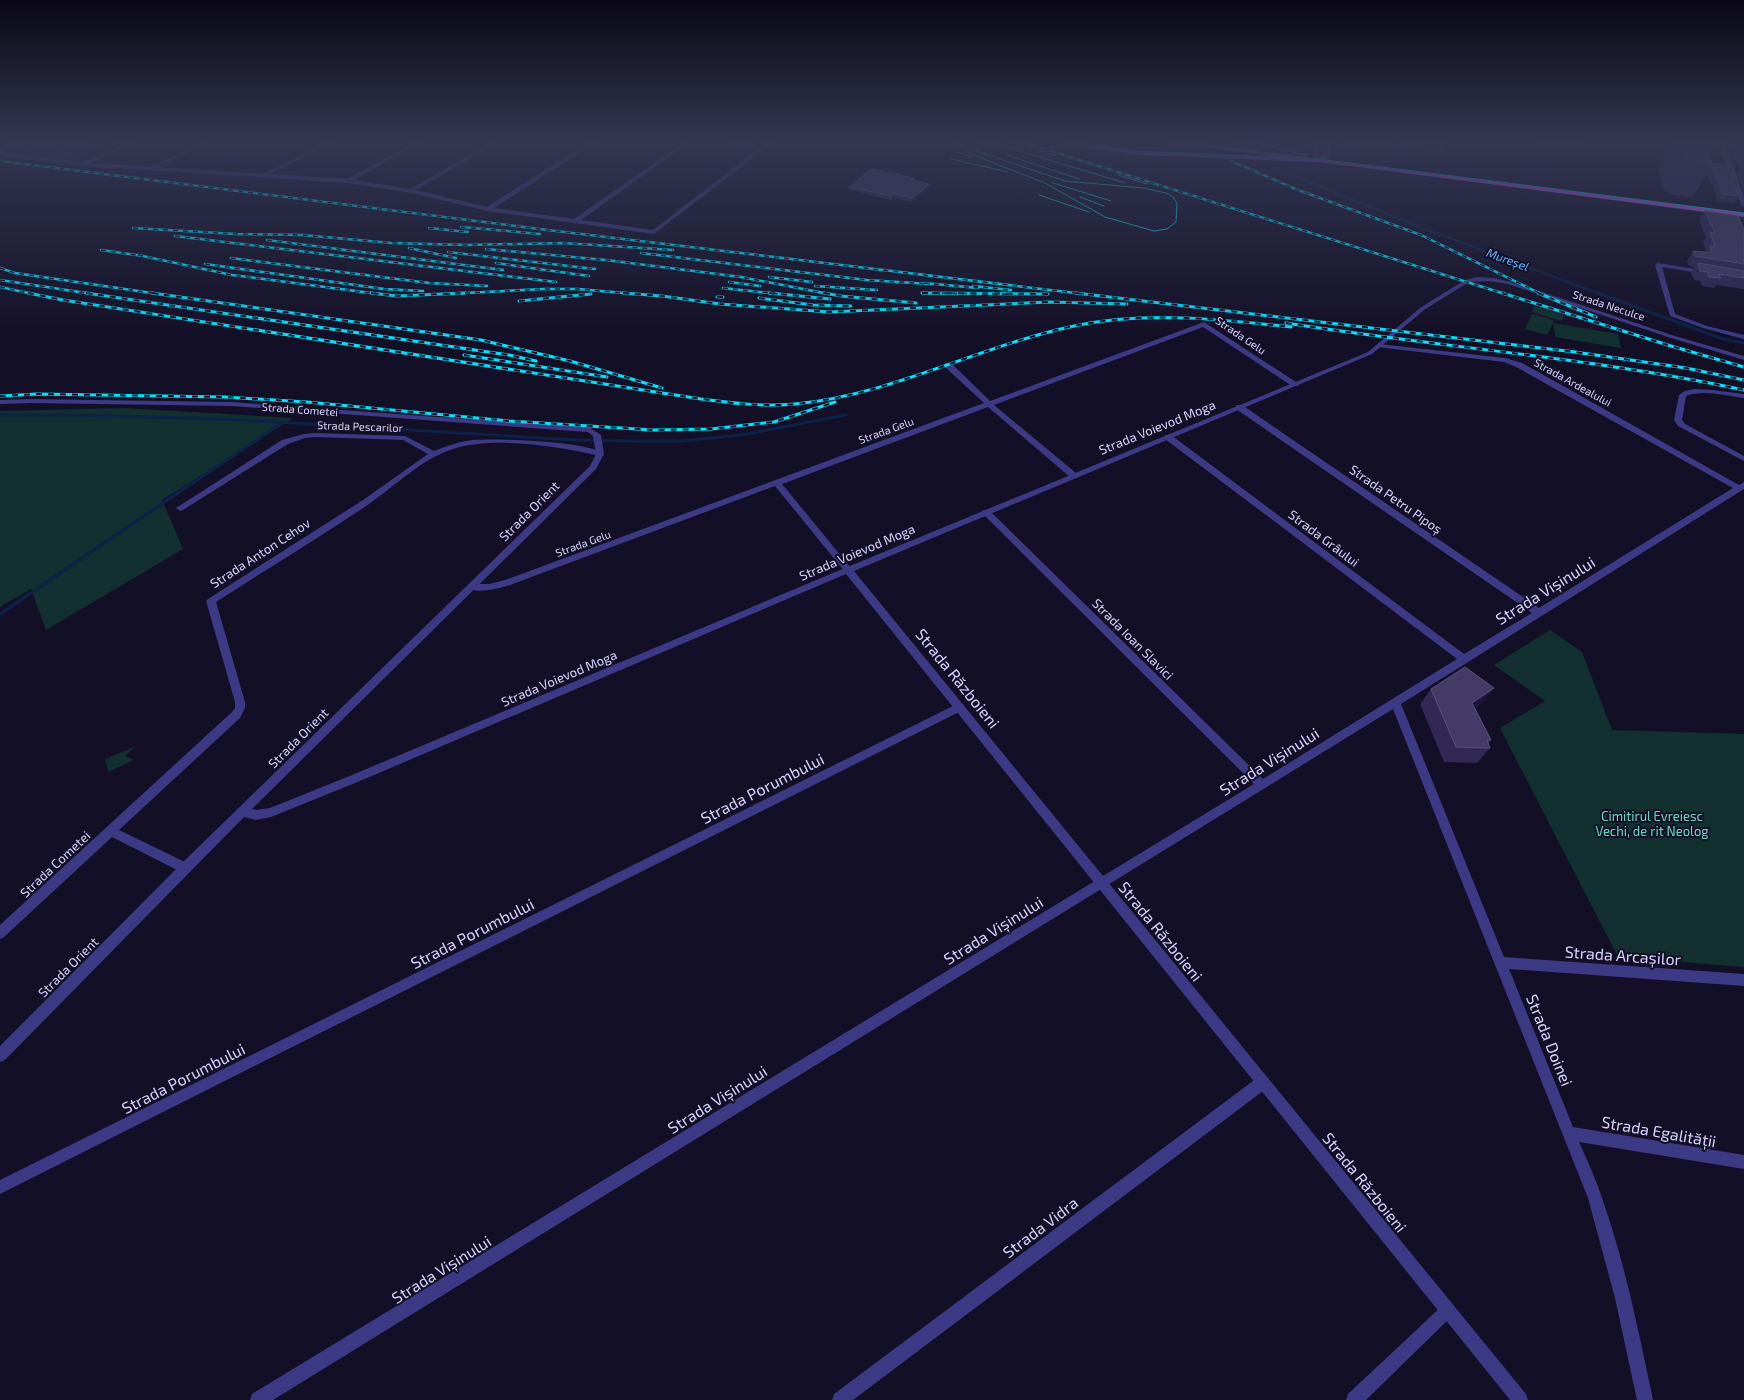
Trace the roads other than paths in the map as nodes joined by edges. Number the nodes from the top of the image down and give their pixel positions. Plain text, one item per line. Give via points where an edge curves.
1 (472, 205) edge
2 (494, 205) edge
3 (598, 205) edge
4 (688, 205) edge
5 (1671, 205) edge
6 (1715, 205) edge
7 (488, 209) junction
8 (1744, 209) edge
9 (1744, 215) edge
10 (574, 222) junction
11 (1713, 273) edge
12 (1467, 281) joint
13 (1744, 337) edge
14 (1379, 346) junction
15 (1744, 358) edge
16 (948, 364) dead end
17 (1295, 384) junction
18 (1744, 396) edge
19 (0, 402) edge
20 (989, 404) junction
21 (1239, 407) junction
22 (1168, 437) junction
23 (600, 451) junction
24 (433, 454) junction
25 (1744, 460) edge
26 (1073, 475) junction
27 (776, 482) junction
28 (1742, 486) edge
29 (180, 508) dead end
30 (986, 512) junction
31 (848, 570) junction
32 (473, 587) junction
33 (1539, 613) junction
34 (1464, 659) junction
35 (1395, 702) junction
36 (959, 707) junction
37 (1262, 785) junction
38 (242, 812) junction
39 (111, 831) junction
40 (185, 868) junction
41 (1100, 883) junction
42 (0, 933) edge
43 (1500, 963) junction
44 (1744, 980) edge
45 (0, 1055) edge
46 (1262, 1082) junction
47 (1569, 1133) junction
48 (1744, 1162) edge
49 (0, 1187) edge
50 (1448, 1310) junction
51 (258, 1400) edge
52 (840, 1400) edge
53 (1354, 1400) edge
54 (1520, 1400) edge
55 (1645, 1400) edge

1 - 7 street
2 - 7 street
3 - 10 street
4 - 10 street via 654,232
5 - 9 main road
6 - 8 main road
7 - 10 street
11 - 13 street via 1658,265 1672,315
12 - 14 street, Strada Voievod Moga via 1422,309
12 - 15 street, Strada Neculce via 1483,278 1510,283 1680,340
14 - 17 street, Strada Voievod Moga via 1370,353
14 - 28 street, Strada Ardealului via 1505,360 1519,365
16 - 20 street
17 - 20 street, Strada Gelu via 1204,324
17 - 21 street, Strada Voievod Moga
18 - 25 street via 1718,392 1690,392 1683,395 1678,420 1679,424
19 - 23 street, Strada Cometei via 232,404 590,430 597,435
20 - 26 street
20 - 27 street, Strada Gelu
21 - 22 street, Strada Voievod Moga
21 - 33 street, Strada Petru Pipoș
22 - 26 street, Strada Voievod Moga
22 - 34 street, Strada Grâului
23 - 24 street via 472,442 449,446
23 - 32 street, Strada Orient via 593,467
24 - 29 street, Strada Pescarilor via 406,438 304,436 285,442
24 - 39 street, Strada Anton Cehov via 366,502 211,601 240,708 230,722
26 - 30 street, Strada Voievod Moga
27 - 31 street, Strada Războieni
27 - 32 street, Strada Gelu via 508,582 490,587
28 - 33 street, Strada Vișinului
30 - 31 street, Strada Voievod Moga
30 - 37 street, Strada Ioan Slavici
31 - 36 street, Strada Războieni
31 - 38 street, Strada Voievod Moga via 328,790 272,812 256,815
32 - 38 street, Strada Orient
33 - 34 street, Strada Vișinului
34 - 35 street, Strada Vișinului
35 - 37 street, Strada Vișinului
35 - 43 street, Strada Doinei
36 - 41 street, Strada Războieni
36 - 49 street, Strada Porumbului
37 - 41 street, Strada Vișinului
38 - 40 street, Strada Orient
39 - 40 street
39 - 42 street, Strada Cometei
40 - 45 street, Strada Orient
41 - 46 street, Strada Războieni
41 - 51 street, Strada Vișinului
43 - 44 street, Strada Arcașilor
43 - 47 street, Strada Doinei
46 - 50 street, Strada Războieni
46 - 52 street, Strada Vidra
47 - 48 street, Strada Egalității
47 - 55 street, Strada Doinei via 1595,1198 1616,1267 1632,1330
50 - 53 street
50 - 54 street, Strada Războieni

